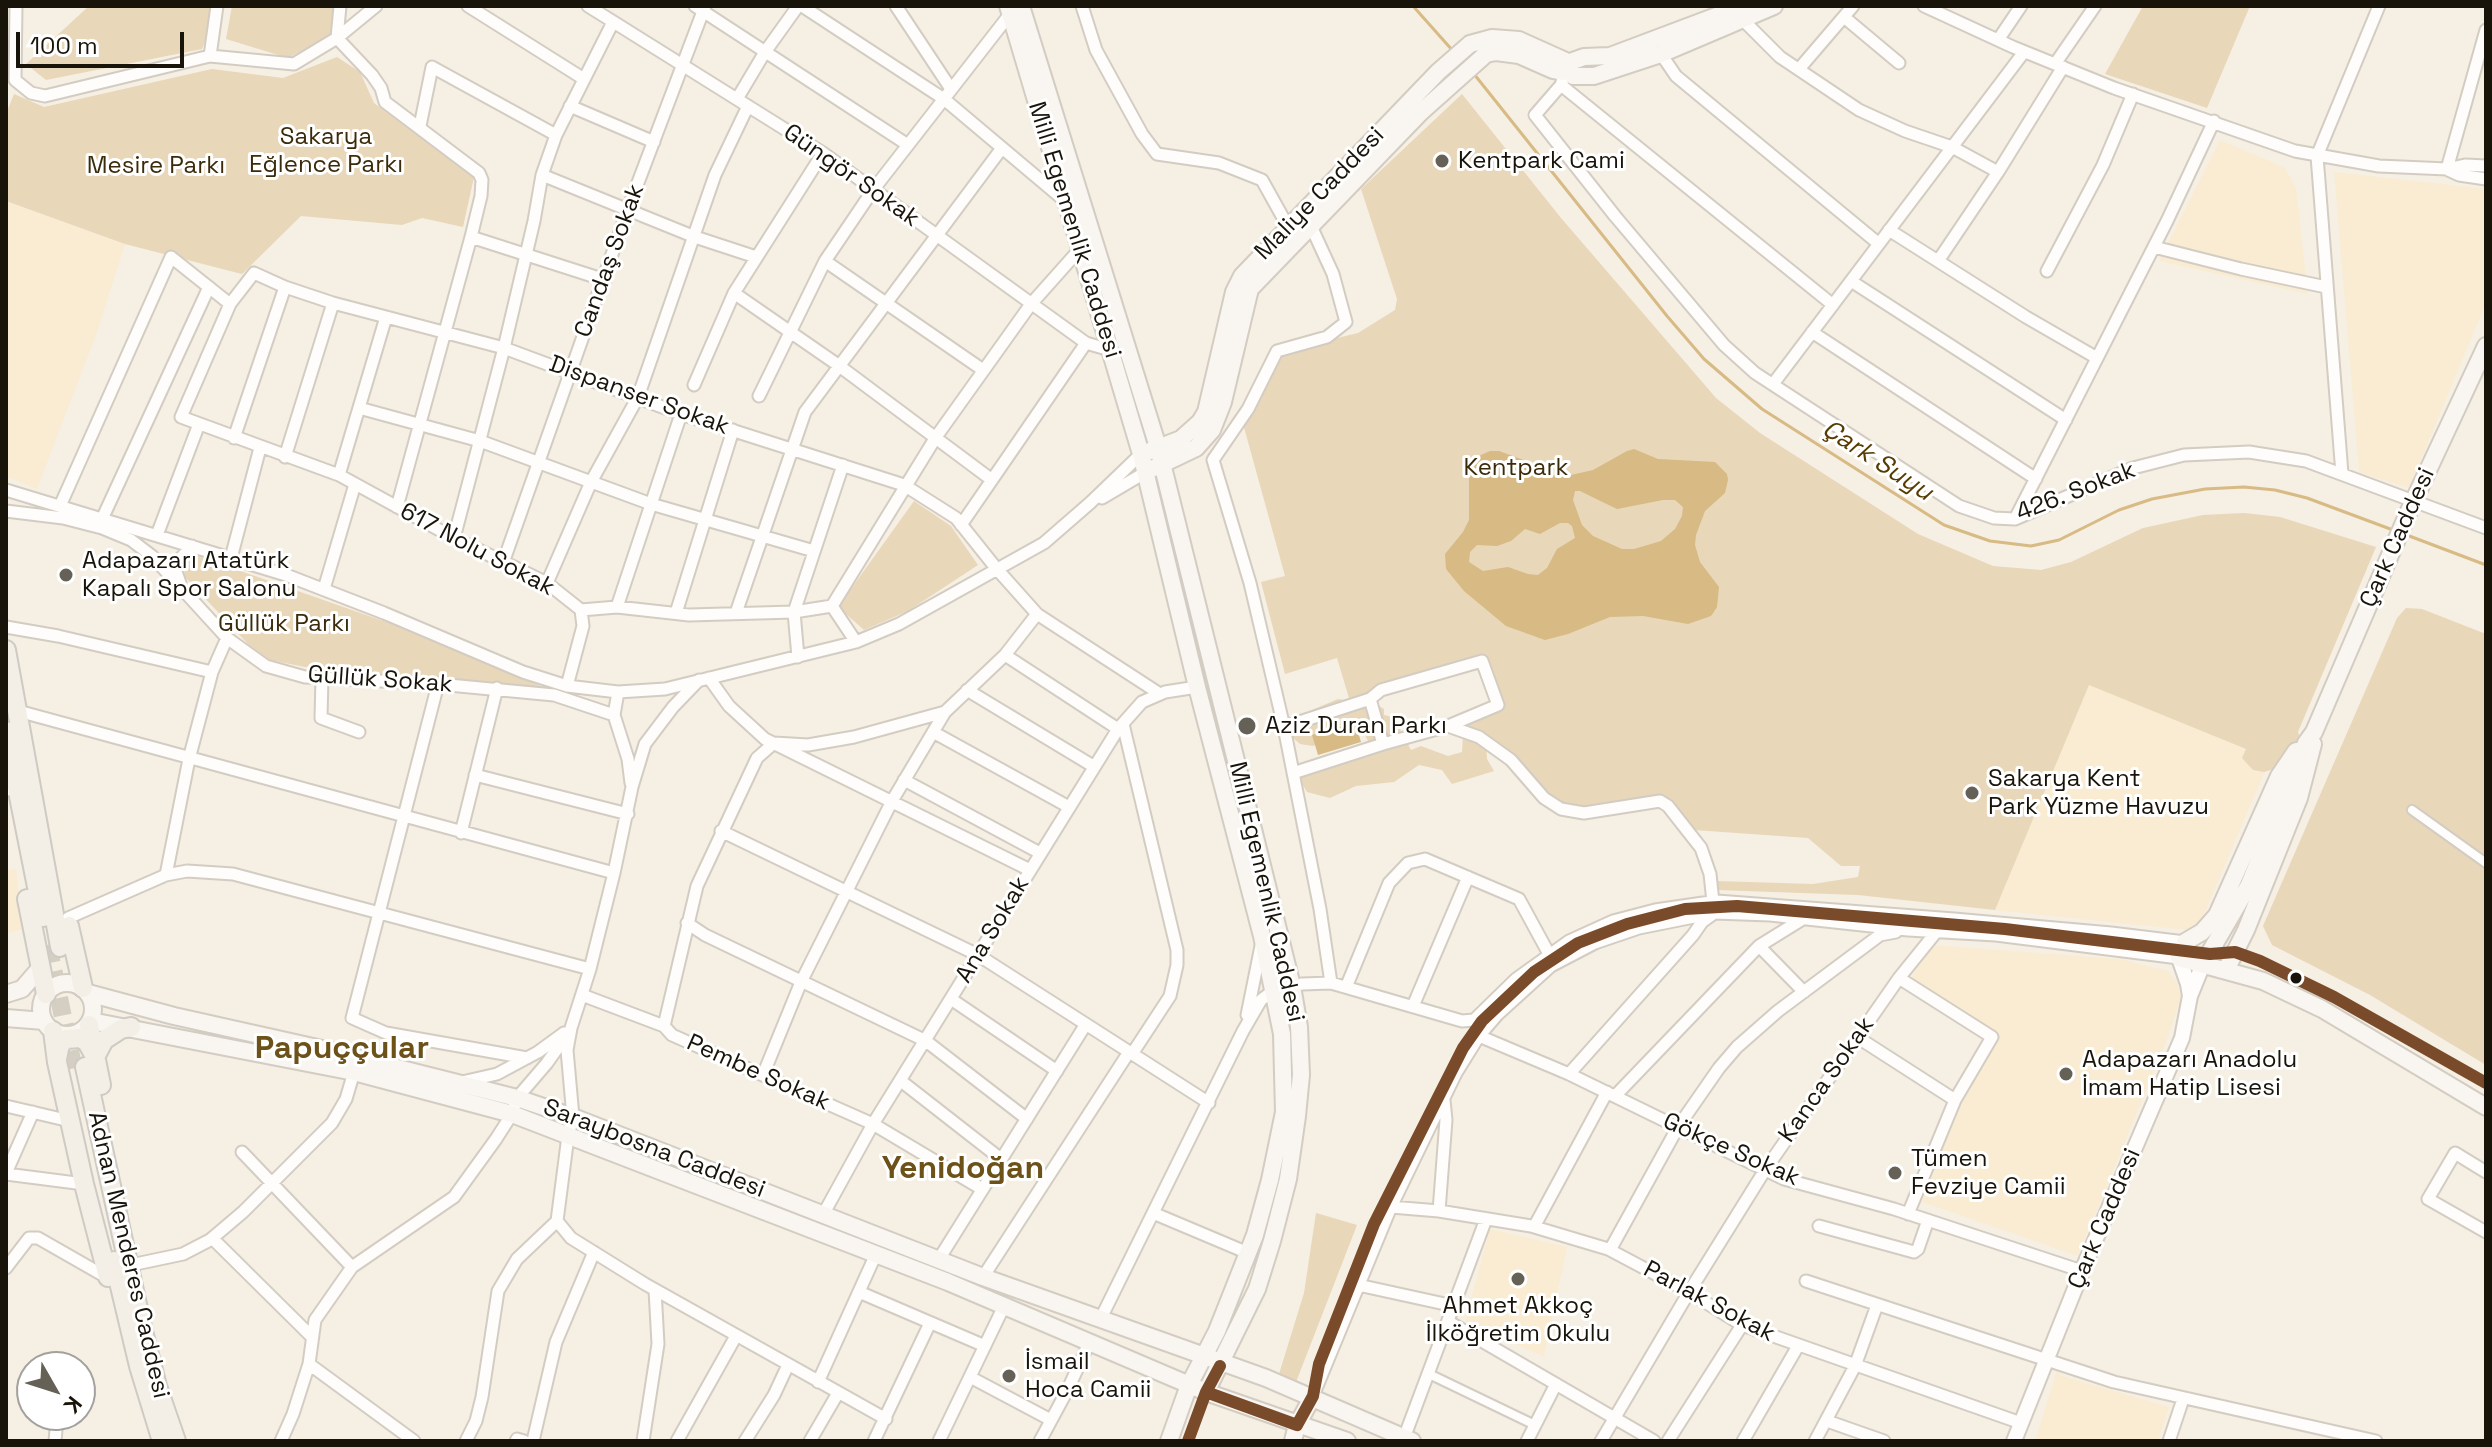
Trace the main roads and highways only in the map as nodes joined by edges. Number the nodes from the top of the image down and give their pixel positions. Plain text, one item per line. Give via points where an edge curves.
1 (1774, 6) edge
2 (1013, 9) edge
3 (1743, 13) edge
4 (1567, 72) junction
5 (1291, 233) junction
6 (2486, 346) edge
7 (1158, 447) junction
8 (1141, 454) junction
9 (1162, 464) junction
10 (1146, 472) junction
11 (6, 650) edge
12 (15, 720) edge
13 (2310, 737) junction
14 (6, 788) edge
15 (61, 950) junction
16 (2207, 959) junction
17 (41, 967) junction
18 (2226, 970) junction
19 (86, 990) junction
20 (45, 995) junction
21 (6, 996) edge
22 (6, 1018) edge
23 (90, 1023) junction
24 (48, 1026) junction
25 (131, 1027) junction
26 (78, 1064) junction
27 (515, 1106) junction
28 (2486, 1107) edge
29 (123, 1304) junction
30 (1205, 1356) junction
31 (1221, 1363) junction
32 (1189, 1385) junction
33 (1206, 1392) junction
34 (1313, 1396) junction
35 (1347, 1415) junction
36 (1295, 1433) edge
37 (1344, 1440) edge
38 (1408, 1440) edge
39 (162, 1441) edge
40 (176, 1441) edge
41 (1169, 1441) edge

1 - 3 main road, Maliye Caddesi
2 - 7 main road, Milli Egemenlik Caddesi
2 - 8 main road, Milli Egemenlik Caddesi
3 - 4 main road, Maliye Caddesi via 1610,56 1584,57
3 - 4 main road, Maliye Caddesi via 1661,54 1594,76
4 - 5 main road, Maliye Caddesi via 1519,55 1486,54 1310,224
4 - 5 main road, Maliye Caddesi via 1531,44 1509,38 1470,44
5 - 7 main road, Maliye Caddesi via 1238,284 1200,422 1181,439
5 - 9 main road, Maliye Caddesi via 1250,289 1212,430 1196,448
6 - 13 main road, Çark Caddesi
7 - 8 main road, Maliye Caddesi
7 - 9 main road, Milli Egemenlik Caddesi
8 - 10 main road, Milli Egemenlik Caddesi
9 - 10 main road, Maliye Caddesi
9 - 31 main road, Milli Egemenlik Caddesi via 1299,1027 1301,1075 1288,1179 1257,1289
10 - 30 main road, Milli Egemenlik Caddesi via 1282,1034 1284,1112 1270,1180 1248,1253
11 - 12 main road
12 - 15 main road
12 - 15 main road via 34,741 68,918
13 - 16 main road, Çark Caddesi via 2249,885
13 - 16 main road via 2279,776 2217,915 2182,950
13 - 18 main road, Çark Caddesi via 2308,772 2299,798
14 - 17 main road
15 - 17 main road via 72,966 63,974 49,974
15 - 19 main road
16 - 18 main road
17 - 20 main road
17 - 21 main road via 22,989
18 - 28 main road via 2322,1009
19 - 20 main road via 67,983
19 - 23 main road via 94,1006
19 - 27 main road, Saraybosna Caddesi via 459,1083
20 - 21 main road
20 - 24 main road via 41,1013
22 - 24 main road
23 - 24 main road via 72,1035
23 - 25 main road, Saraybosna Caddesi
23 - 26 main road
24 - 26 main road
25 - 26 main road via 104,1040
25 - 27 main road, Saraybosna Caddesi
26 - 29 main road, Adnan Menderes Caddesi
26 - 29 main road via 70,1121 108,1278
26 - 40 main road, Adnan Menderes Caddesi via 157,1386
27 - 30 main road, Saraybosna Caddesi via 573,1117 983,1277
27 - 32 main road, Saraybosna Caddesi via 568,1136 1005,1304
29 - 39 main road, Adnan Menderes Caddesi
30 - 31 main road, Saraybosna Caddesi
30 - 32 main road, Milli Egemenlik Caddesi
31 - 33 main road, Milli Egemenlik Caddesi
31 - 34 main road, Saraybosna Caddesi
32 - 33 main road, Saraybosna Caddesi
32 - 41 main road
33 - 36 main road, Saraybosna Caddesi
34 - 35 main road
34 - 36 main road
35 - 37 main road via 1333,1421 1332,1430
35 - 38 main road
36 - 37 main road

